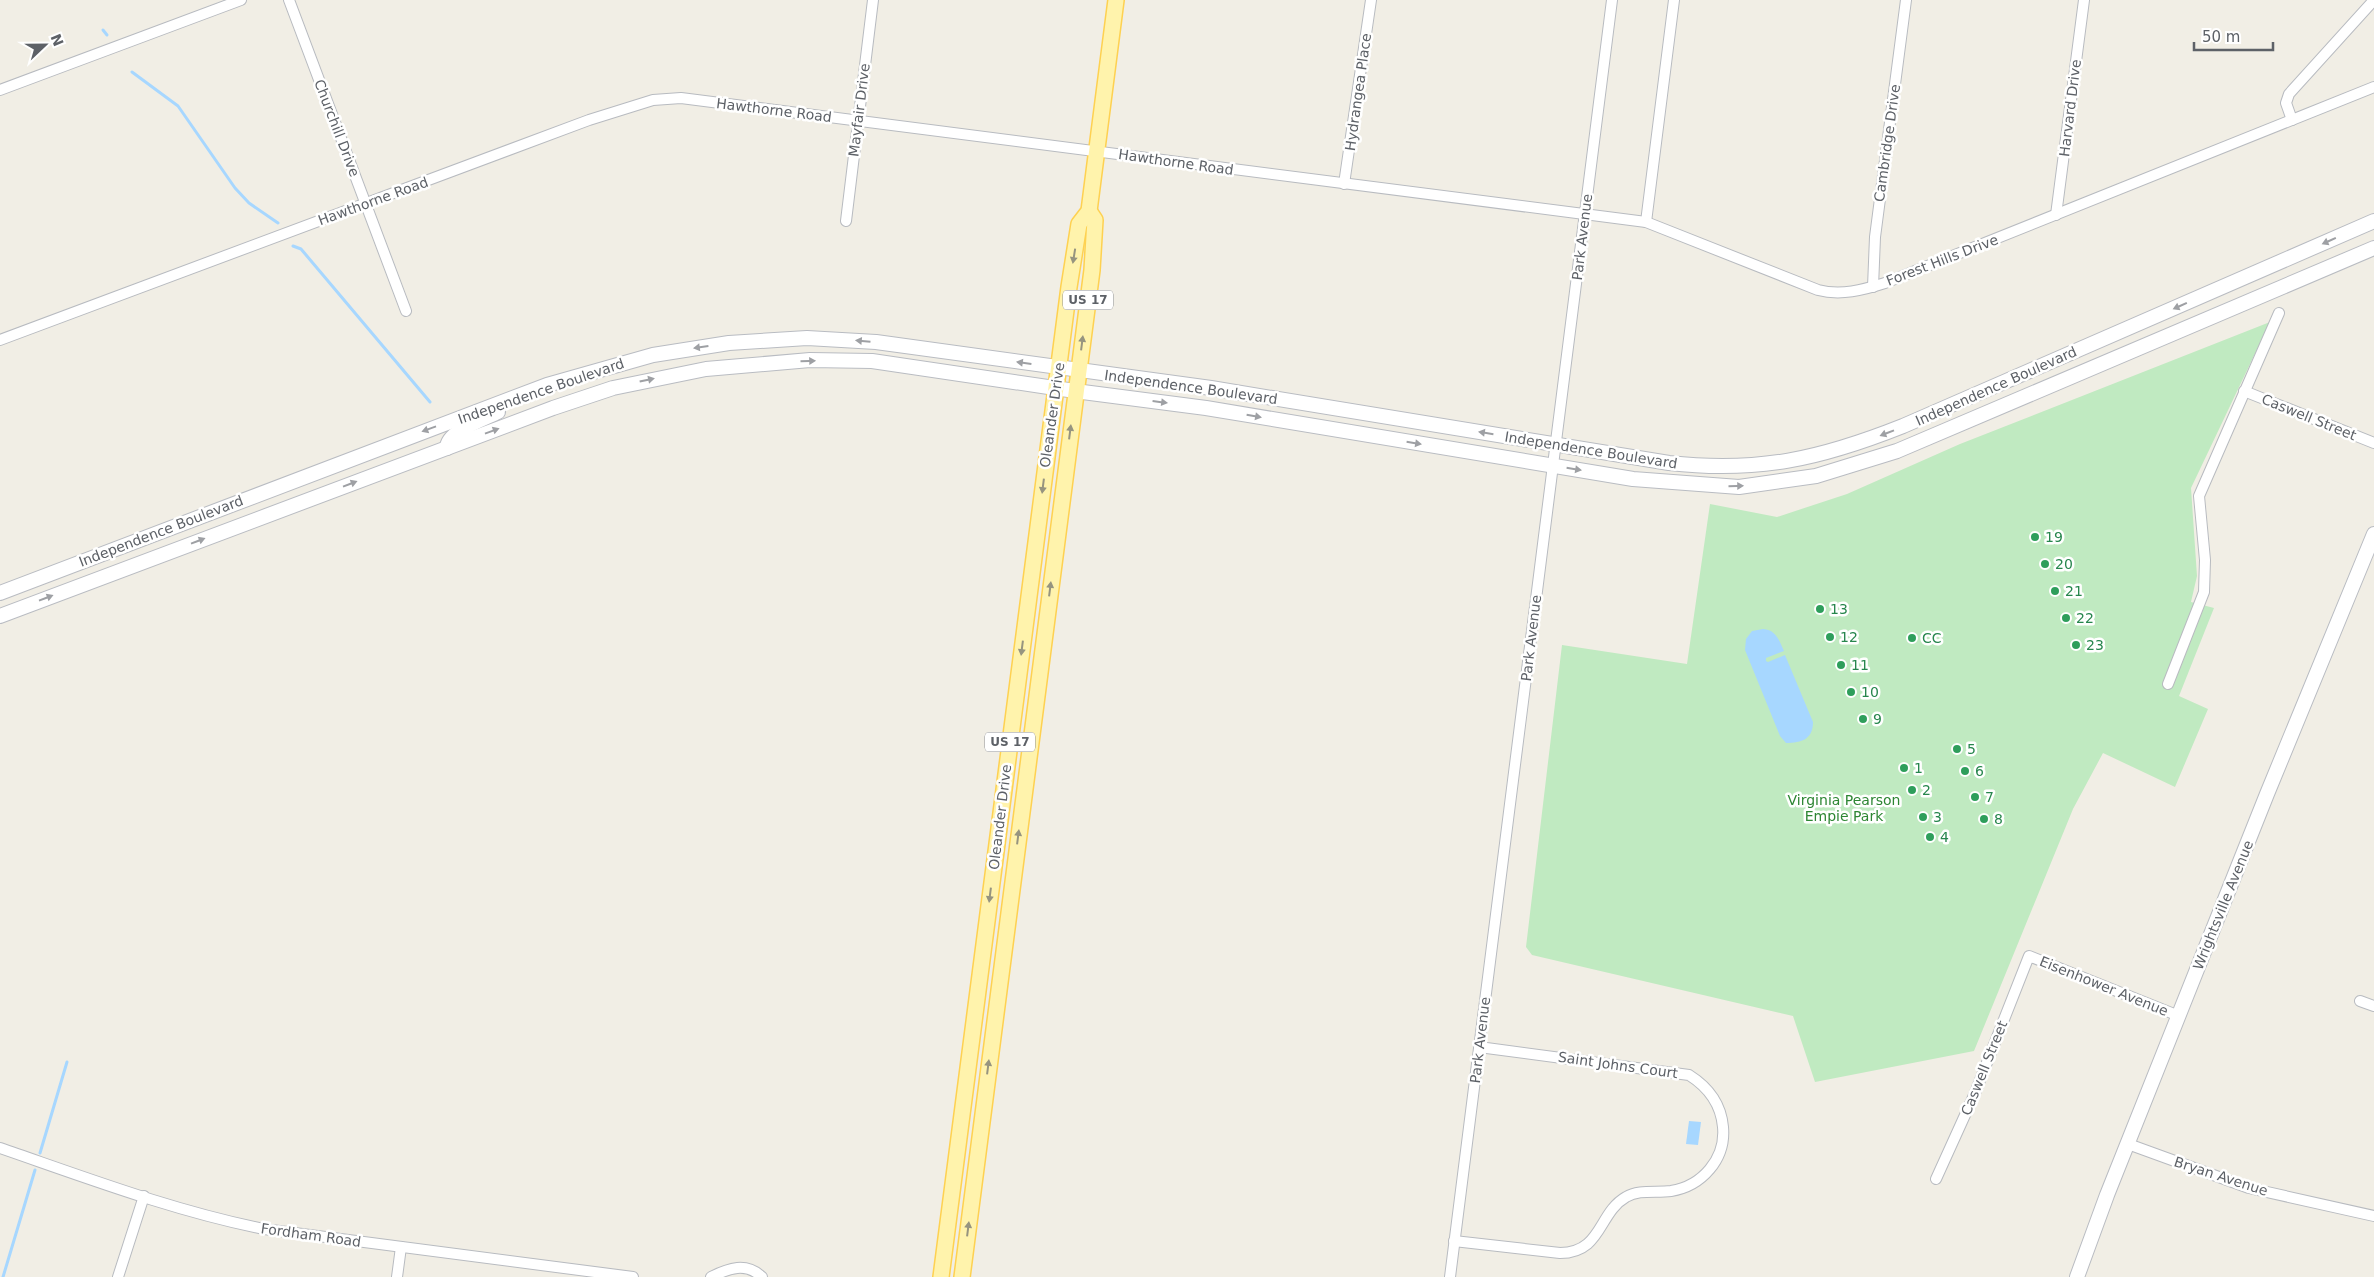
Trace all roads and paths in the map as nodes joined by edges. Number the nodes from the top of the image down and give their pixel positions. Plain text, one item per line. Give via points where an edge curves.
1 (241, 0) edge
2 (289, 0) edge
3 (873, 0) edge
4 (1116, 0) edge
5 (1371, 0) edge
6 (1612, 0) edge
7 (1674, 0) edge
8 (1906, 0) edge
9 (2084, 0) edge
10 (2374, 0) edge
11 (2374, 87) edge
12 (0, 90) edge
13 (2292, 120) junction
14 (858, 121) junction
15 (1097, 151) junction
16 (1344, 184) junction
17 (365, 203) junction
18 (1088, 211) junction
19 (1585, 213) junction
20 (2056, 215) junction
21 (846, 220) dead end
22 (2374, 221) edge
23 (1646, 222) junction
24 (2374, 248) edge
25 (1872, 287) junction
26 (406, 311) dead end
27 (2279, 313) dead end
28 (0, 340) edge
29 (1059, 368) junction
30 (1079, 371) junction
31 (547, 385) junction
32 (1056, 388) junction
33 (1075, 391) junction
34 (2244, 391) junction
35 (2374, 443) edge
36 (1556, 444) junction
37 (447, 448) junction
38 (1552, 466) junction
39 (2374, 534) edge
40 (0, 593) edge
41 (0, 616) edge
42 (2168, 684) dead end
43 (2029, 956) joint
44 (2360, 1001) dead end
45 (2374, 1006) edge
46 (2179, 1016) junction
47 (1479, 1047) junction
48 (2128, 1144) junction
49 (0, 1148) edge
50 (1936, 1179) dead end
51 (144, 1196) junction
52 (2374, 1216) edge
53 (1454, 1241) junction
54 (401, 1247) junction
55 (609, 1275) edge
56 (118, 1277) edge
57 (397, 1277) edge
58 (633, 1277) edge
59 (711, 1277) edge
60 (762, 1277) edge
61 (941, 1277) edge
62 (962, 1277) edge
63 (1450, 1277) edge
64 (2077, 1277) edge

1 - 12 street
2 - 17 street, Churchill Drive
3 - 14 street, Mayfair Drive
4 - 15 main road, Oleander Drive / US 17
5 - 16 street, Hydrangea Place
6 - 19 street, Park Avenue
7 - 23 street
8 - 25 street, Cambridge Drive via 1875,237
9 - 20 street, Harvard Drive
10 - 13 street via 2290,94 2286,103
11 - 13 street, Forest Hills Drive
13 - 20 street, Forest Hills Drive
14 - 15 street, Hawthorne Road
14 - 17 street, Hawthorne Road via 681,98 653,100 589,120
14 - 21 street, Mayfair Drive
15 - 16 street, Hawthorne Road
15 - 18 main road, Oleander Drive / US 17
16 - 19 street, Hawthorne Road
17 - 26 street, Churchill Drive
17 - 28 street, Hawthorne Road
18 -> 29 main road, Oleander Drive / US 17 via 1079,224
30 -> 18 main road, Oleander Drive / US 17 via 1095,220
19 - 23 street, Forest Hills Drive
19 - 36 street, Park Avenue
20 - 25 street, Forest Hills Drive
22 -> 36 main road, Independence Boulevard via 1870,440 1820,454 1749,467 1700,466
23 - 25 street, Forest Hills Drive via 1818,290 1841,293
38 -> 24 main road, Independence Boulevard via 1643,480 1739,487 1793,481 1841,470 1932,437
27 - 34 street, Caswell Street
29 - 30 main road, Independence Boulevard
29 -> 31 main road, Independence Boulevard via 876,342 807,338 729,343 668,352
29 - 32 main road, Oleander Drive / US 17
30 - 33 main road, Oleander Drive / US 17
36 -> 30 main road, Independence Boulevard via 1221,390
31 - 37 main road via 456,432 449,439
31 -> 40 main road, Independence Boulevard
32 - 33 main road, Independence Boulevard
37 -> 32 main road, Independence Boulevard via 613,388 681,373 734,366 810,360 872,361
32 -> 61 main road, Oleander Drive / US 17
33 -> 38 main road, Independence Boulevard via 1206,408
62 -> 33 main road, Oleander Drive / US 17
34 - 35 street, Caswell Street
34 - 42 street, Caswell Street via 2199,496 2205,560 2204,592
36 - 38 street, Park Avenue
41 -> 37 main road, Independence Boulevard
38 - 47 street, Park Avenue
39 - 46 main road, Wrightsville Avenue
43 - 46 street, Eisenhower Avenue
43 - 50 street, Caswell Street via 1975,1093
44 - 45 street
46 - 48 main road, Wrightsville Avenue
47 - 53 street, Park Avenue
47 - 53 street, Saint Johns Court via 1689,1075 1706,1088 1717,1104 1723,1140 1716,1162 1701,1178 1677,1190 1628,1195 1612,1209 1594,1238 1577,1250 1560,1253
48 - 52 street, Bryan Avenue via 2249,1188
48 - 64 main road, Wrightsville Avenue
49 - 51 street, Fordham Road
51 - 54 street, Fordham Road via 212,1218 264,1229
51 - 56 street
53 - 63 street, Park Avenue
54 - 55 street, Fordham Road
54 - 57 street
55 - 58 street, Fordham Road
59 - 60 street via 738,1267 754,1270

